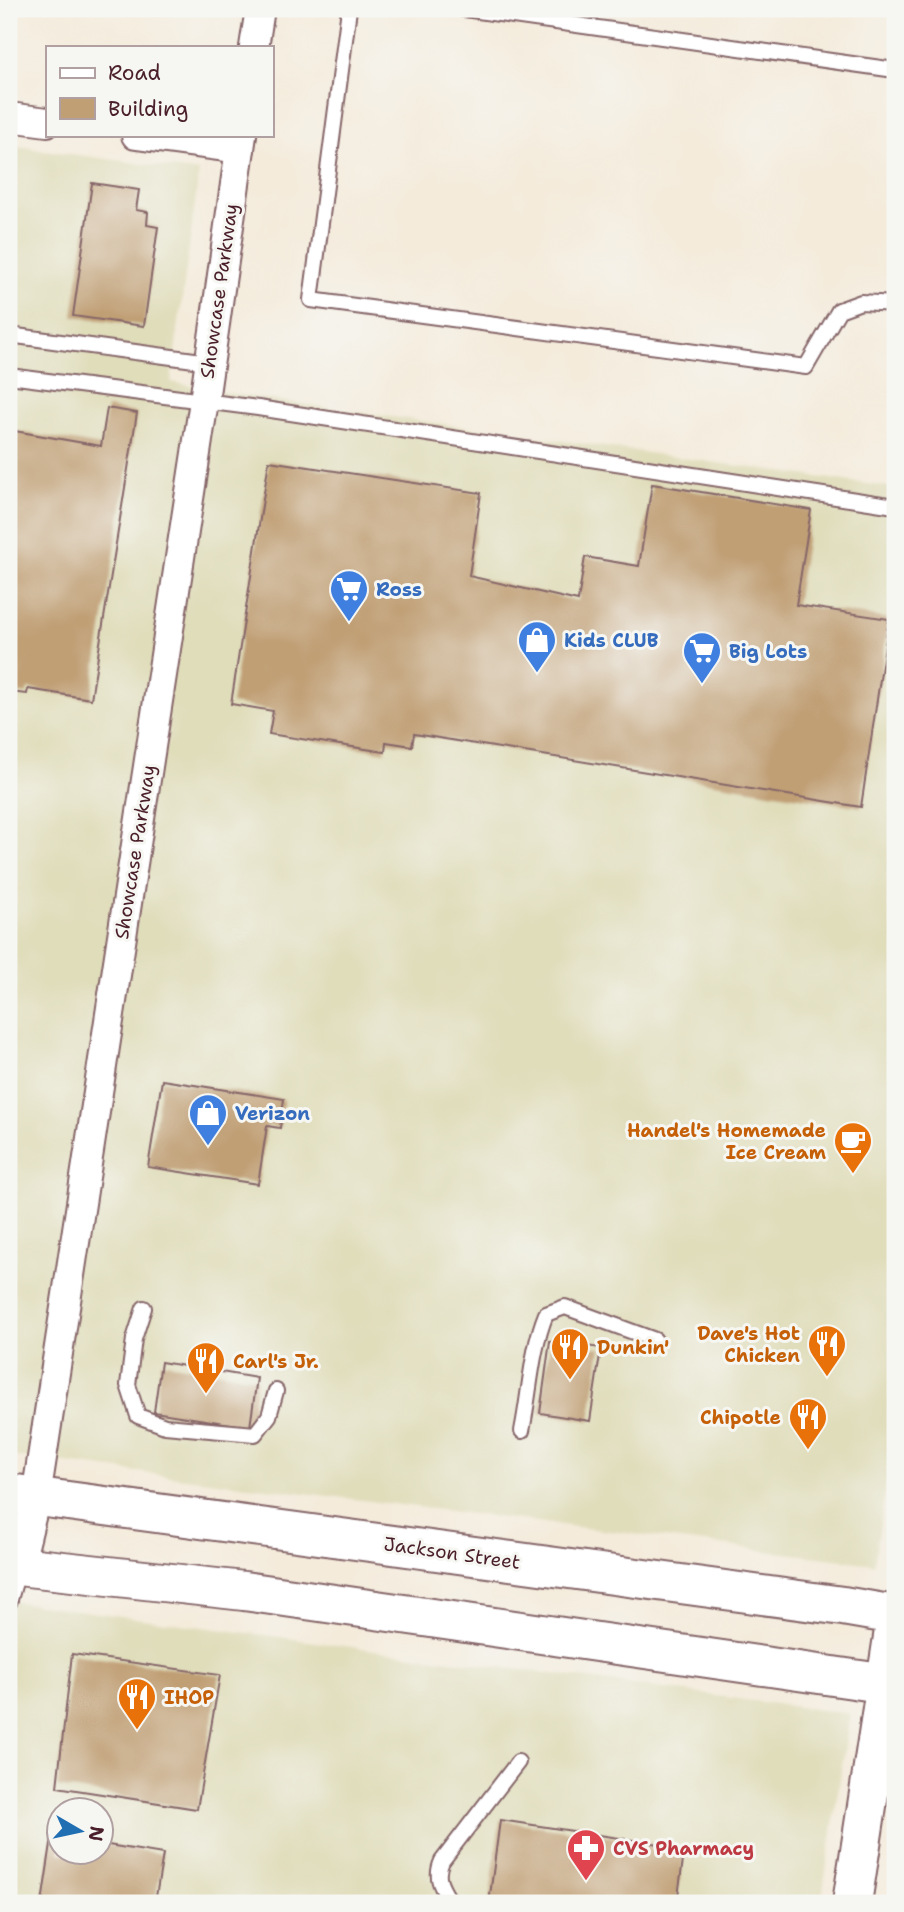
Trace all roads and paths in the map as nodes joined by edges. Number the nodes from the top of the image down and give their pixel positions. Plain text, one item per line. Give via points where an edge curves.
1 (260, 9) edge
2 (349, 9) edge
3 (464, 9) edge
4 (254, 46) edge
5 (895, 70) edge
6 (9, 117) edge
7 (46, 122) edge
8 (151, 136) edge
9 (241, 142) edge
10 (895, 304) edge
11 (9, 335) edge
12 (209, 362) junction
13 (9, 376) edge
14 (204, 401) junction
15 (895, 506) edge
16 (144, 1308) dead end
17 (655, 1340) dead end
18 (276, 1391) dead end
19 (522, 1431) dead end
20 (22, 1495) edge
21 (14, 1566) edge
22 (9, 1603) edge
23 (895, 1615) edge
24 (895, 1624) edge
25 (891, 1684) edge
26 (518, 1762) dead end
27 (451, 1903) edge
28 (852, 1903) edge

1 - 4 street
2 - 10 lane via 311,300 806,367 839,310 861,302
3 - 5 lane
6 - 7 street
8 - 9 street
9 - 12 street, Showcase Parkway
11 - 12 lane
12 - 14 street, Showcase Parkway
13 - 14 lane
14 - 15 lane
14 - 20 street, Showcase Parkway
16 - 18 lane via 128,1384 138,1416 165,1426 255,1434 269,1416
17 - 19 lane via 565,1307 546,1314 536,1338
20 - 21 street, Showcase Parkway
20 - 23 main road, Jackson Street
21 - 22 lane
21 - 25 main road via 244,1591
24 - 25 main road
25 - 28 main road
26 - 27 lane via 442,1861 437,1872

